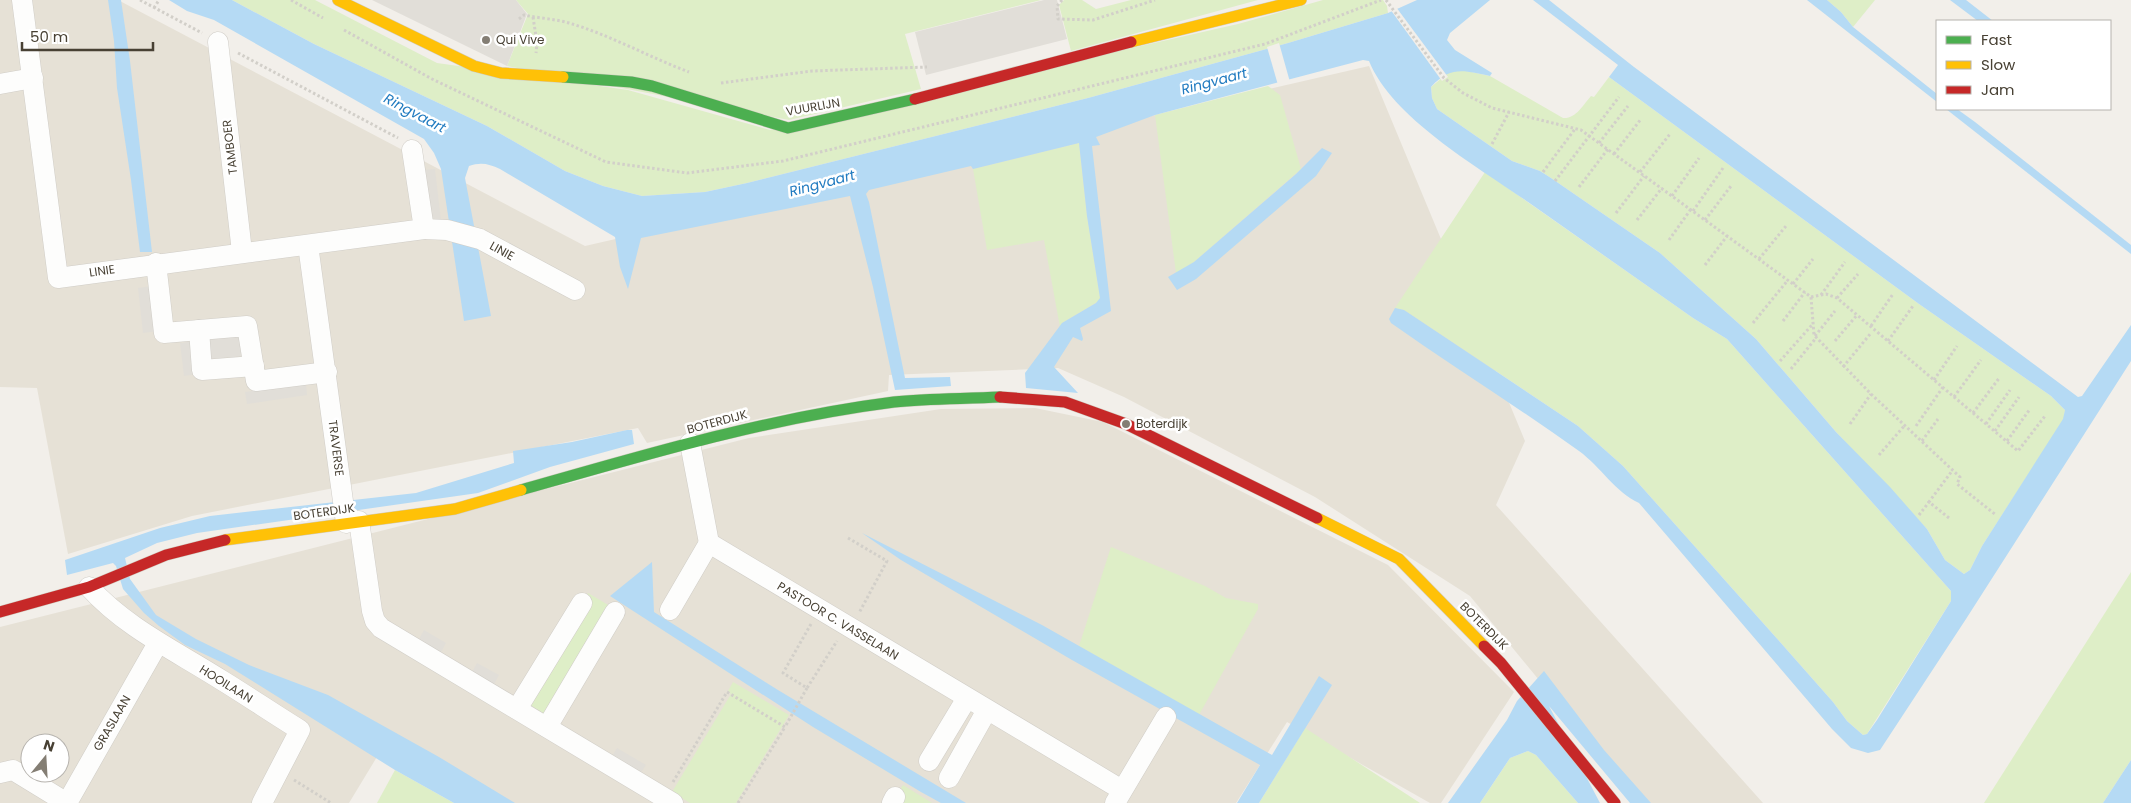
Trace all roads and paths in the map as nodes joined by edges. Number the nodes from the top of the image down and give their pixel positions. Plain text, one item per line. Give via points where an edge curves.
1 (22, 0) edge
2 (140, 0) edge
3 (158, 0) edge
4 (338, 0) edge
5 (1062, 0) edge
6 (1155, 0) edge
7 (1302, 0) edge
8 (1386, 0) edge
9 (154, 8) junction
10 (534, 17) junction
11 (519, 19) dead end
12 (218, 42) junction
13 (927, 67) dead end
14 (693, 74) dead end
15 (533, 76) junction
16 (33, 78) junction
17 (719, 83) dead end
18 (0, 84) edge
19 (1619, 97) dead end
20 (1628, 106) dead end
21 (1509, 112) junction
22 (1641, 119) dead end
23 (1575, 128) junction
24 (1670, 134) dead end
25 (1588, 135) junction
26 (1599, 143) junction
27 (1492, 144) dead end
28 (1608, 149) junction
29 (412, 150) joint
30 (1614, 154) junction
31 (1699, 158) dead end
32 (1723, 168) dead end
33 (1543, 172) dead end
34 (1640, 172) junction
35 (1644, 176) junction
36 (1555, 181) dead end
37 (1579, 186) dead end
38 (1731, 186) dead end
39 (1662, 188) junction
40 (1672, 196) junction
41 (1692, 210) junction
42 (1616, 213) dead end
43 (1637, 220) dead end
44 (1705, 220) junction
45 (1786, 226) dead end
46 (424, 229) junction
47 (1727, 236) junction
48 (1669, 240) dead end
49 (308, 245) junction
50 (242, 252) junction
51 (1759, 259) junction
52 (1814, 259) dead end
53 (1845, 262) dead end
54 (156, 263) junction
55 (1705, 265) dead end
56 (1858, 274) dead end
57 (1788, 280) junction
58 (1793, 284) junction
59 (575, 290) dead end
60 (1805, 292) junction
61 (1893, 294) dead end
62 (1821, 295) junction
63 (1811, 297) junction
64 (1837, 298) junction
65 (1913, 306) dead end
66 (1835, 311) dead end
67 (1857, 315) junction
68 (1782, 321) dead end
69 (1754, 323) dead end
70 (1812, 324) junction
71 (1871, 326) junction
72 (199, 330) junction
73 (1871, 333) dead end
74 (1816, 337) junction
75 (1835, 341) dead end
76 (1888, 341) junction
77 (1957, 346) dead end
78 (1981, 360) dead end
79 (1780, 361) dead end
80 (254, 366) junction
81 (1843, 366) junction
82 (1791, 369) dead end
83 (327, 372) junction
84 (2000, 377) dead end
85 (1934, 380) junction
86 (1942, 387) junction
87 (2010, 390) dead end
88 (1871, 394) junction
89 (1954, 397) junction
90 (2019, 397) dead end
91 (2030, 410) dead end
92 (1973, 414) junction
93 (2045, 416) dead end
94 (1938, 419) dead end
95 (1850, 424) dead end
96 (1986, 424) junction
97 (1905, 425) junction
98 (1916, 426) dead end
99 (1995, 431) junction
100 (1922, 441) junction
101 (2007, 441) junction
102 (690, 443) junction
103 (1879, 455) dead end
104 (1952, 471) junction
105 (1929, 502) junction
106 (1919, 514) dead end
107 (1996, 515) dead end
108 (1949, 518) dead end
109 (350, 521) junction
110 (709, 543) junction
111 (89, 587) junction
112 (582, 603) dead end
113 (670, 610) dead end
114 (0, 612) edge
115 (616, 612) dead end
116 (158, 643) junction
117 (807, 688) dead end
118 (967, 698) junction
119 (517, 709) junction
120 (987, 710) junction
121 (1166, 718) dead end
122 (785, 727) junction
123 (548, 728) junction
124 (929, 761) dead end
125 (279, 771) junction
126 (0, 773) edge
127 (949, 778) dead end
128 (1119, 797) edge
129 (669, 800) edge
130 (67, 803) edge
131 (262, 803) edge
132 (331, 803) edge
133 (738, 803) edge
134 (1615, 803) edge

1 - 16 street, LINIE
2 - 9 path
3 - 9 path
4 - 15 street, VUURLIJN via 474,66 501,74
5 - 6 path via 1057,6 1058,19 1093,20
7 - 15 street, VUURLIJN via 920,98 788,128 652,86
8 - 21 path via 1444,78 1463,93 1492,108
9 - 12 path
10 - 11 path via 524,15
10 - 14 path via 568,22
10 - 15 path
12 - 29 path via 404,141
12 - 50 street, TAMBOER
13 - 17 path via 812,70
16 - 18 street
16 - 54 street, LINIE via 58,278
19 - 25 path
20 - 26 path
21 - 23 path
21 - 27 path
22 - 30 path
23 - 25 path
23 - 33 path
24 - 34 path
25 - 26 path
25 - 36 path
26 - 28 path
28 - 30 path
28 - 37 path
29 - 46 street
30 - 34 path
31 - 40 path
32 - 41 path
34 - 35 path
35 - 39 path
35 - 42 path
38 - 44 path
39 - 40 path
39 - 43 path
40 - 41 path
41 - 44 path
41 - 48 path
44 - 47 path
45 - 51 path
46 - 49 street, LINIE
46 - 59 street, LINIE via 447,230 480,239
47 - 51 path
47 - 55 path
49 - 50 street, LINIE
49 - 83 street, TRAVERSE
50 - 54 street, LINIE
51 - 57 path
52 - 58 path
53 - 62 path
54 - 72 street via 164,333
56 - 64 path
57 - 58 path
57 - 69 path
58 - 60 path
60 - 63 path
60 - 68 path
61 - 71 path
62 - 63 path
62 - 64 path
63 - 70 path
64 - 67 path
65 - 76 path
66 - 74 path
67 - 71 path
67 - 75 path
70 - 74 path
70 - 79 path
71 - 76 path
72 - 80 street via 247,326
72 - 80 street via 202,370
73 - 81 path
74 - 81 path
74 - 82 path
76 - 85 path
77 - 85 path
78 - 89 path
80 - 83 street via 256,380
81 - 88 path
83 - 109 street, TRAVERSE via 342,495
84 - 92 path
85 - 86 path
86 - 89 path
86 - 98 path
87 - 96 path
88 - 95 path
88 - 97 path
89 - 92 path
90 - 99 path
91 - 101 path
92 - 96 path
93 - 101 path via 2018,451
94 - 100 path
96 - 99 path
97 - 100 path
97 - 103 path
99 - 101 path
100 - 104 path
102 - 109 street, BOTERDIJK via 455,508
102 - 110 street
102 - 134 street, BOTERDIJK via 759,425 895,402 1004,397 1066,402 1126,424 1398,559 1501,663
104 - 105 path
104 - 107 path via 1960,477 1957,484
105 - 106 path
105 - 108 path
109 - 111 street, BOTERDIJK via 218,541 166,555
109 - 119 street, TRAVERSE via 372,611 381,628
110 - 113 street
110 - 118 street, PASTOOR C. VASSELAAN
111 - 114 street, BOTERDIJK
111 - 116 street, HOOILAAN via 106,606
112 - 119 street
115 - 123 street
116 - 125 street, HOOILAAN via 300,730
116 - 130 street, GRASLAAN
117 - 122 path
118 - 120 street, PASTOOR C. VASSELAAN
118 - 124 street
119 - 123 street, TRAVERSE
120 - 127 street
120 - 128 street, PASTOOR C. VASSELAAN
121 - 128 street
122 - 129 path via 727,692
122 - 133 path
123 - 129 street, TRAVERSE
125 - 131 street, HOOILAAN
125 - 132 path
126 - 130 street via 13,770

